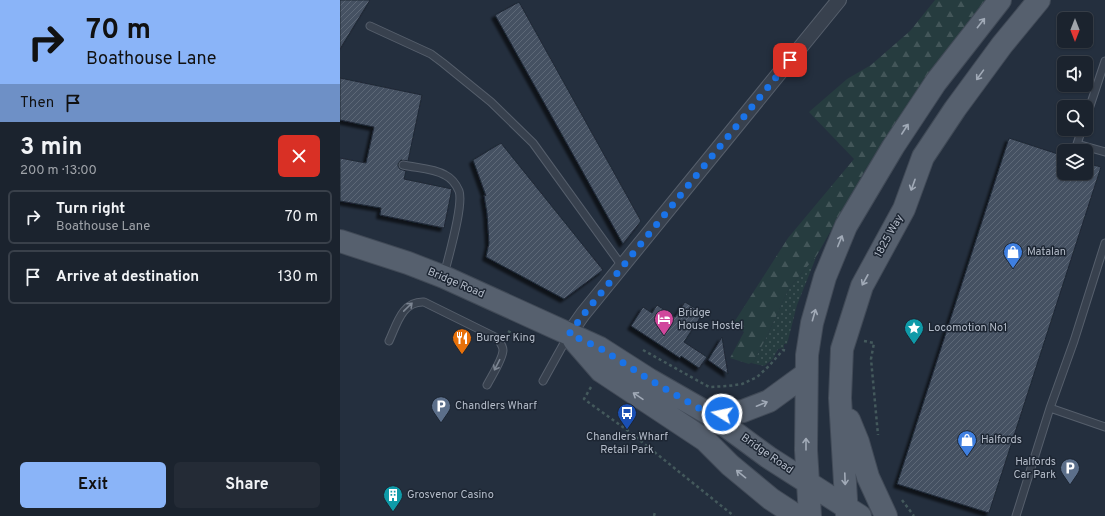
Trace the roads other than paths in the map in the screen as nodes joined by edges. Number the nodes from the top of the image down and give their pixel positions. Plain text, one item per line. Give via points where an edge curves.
1 (839, 0) edge
2 (1000, 0) edge
3 (1039, 0) edge
4 (370, 26) dead end
5 (1105, 61) edge
6 (1092, 100) edge
7 (1080, 136) edge
8 (1105, 152) edge
9 (403, 165) dead end
10 (340, 241) edge
11 (1105, 243) edge
12 (622, 266) junction
13 (444, 277) junction
14 (569, 334) junction
15 (389, 341) dead end
16 (806, 374) junction
17 (544, 381) dead end
18 (487, 385) dead end
19 (840, 398) junction
20 (1050, 408) junction
21 (711, 415) junction
22 (1105, 427) edge
23 (808, 483) junction
24 (774, 507) edge
25 (851, 513) edge
26 (798, 516) edge
27 (810, 516) edge
28 (886, 516) edge
29 (1016, 516) edge

1 - 12 street
16 -> 2 main road via 812,322 825,277 846,226 893,147 936,82
3 -> 19 main road, 1825 Way via 1002,45 923,157 904,209 862,286 842,349
4 - 12 lane via 431,54 491,102 533,143
5 - 6 lane
7 - 8 lane via 1077,144
9 - 13 lane via 444,174 456,184 459,192 456,224
10 - 13 main road, Bridge Road via 408,262
11 - 20 lane
12 - 14 street
13 - 14 main road, Bridge Road
14 - 17 lane
14 - 21 main road, Bridge Road via 600,348
24 -> 14 main road, Bridge Road via 705,440 601,371
15 -> 18 lane via 404,310 416,301 424,302 497,338 503,350
21 -> 16 main road via 743,411 769,401
23 -> 16 main road
19 -> 25 main road, 1825 Way
19 - 28 main road via 858,442 868,477
20 - 22 lane
20 - 29 lane
21 - 23 main road, Bridge Road
23 - 25 main road, Bridge Road
23 - 27 main road
24 - 26 main road, Bridge Road

